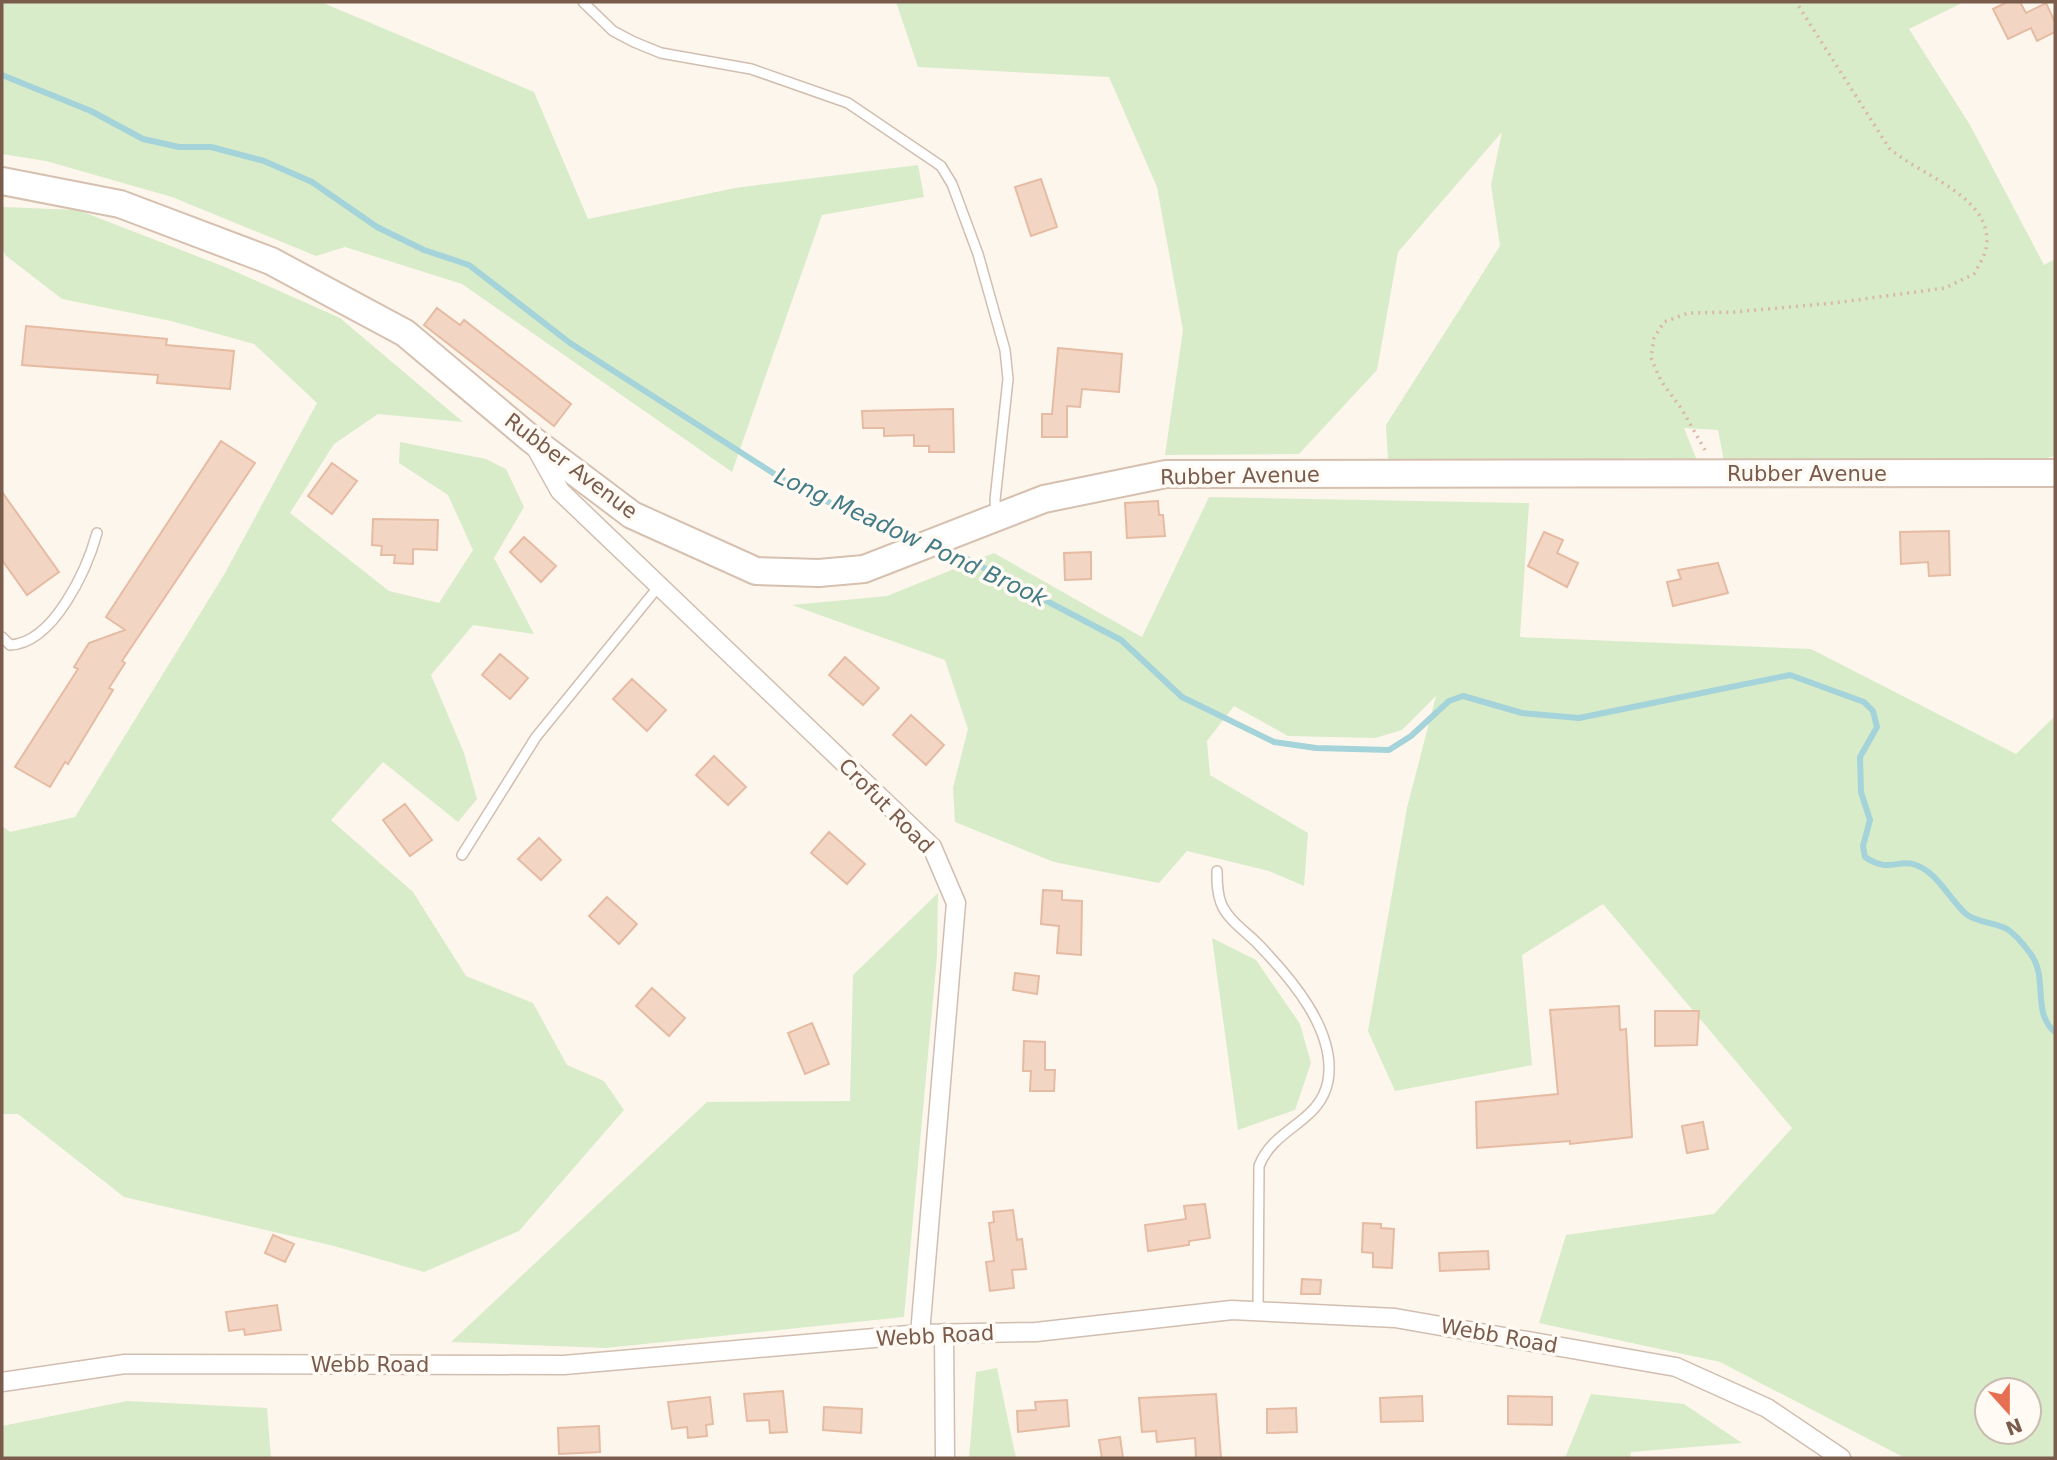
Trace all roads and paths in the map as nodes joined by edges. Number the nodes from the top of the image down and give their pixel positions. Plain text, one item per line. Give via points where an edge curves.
1 (583, 2) edge
2 (1796, 2) edge
3 (2, 181) edge
4 (531, 439) junction
5 (2055, 473) edge
6 (1711, 474) junction
7 (997, 517) junction
8 (97, 533) dead end
9 (659, 586) junction
10 (2, 637) edge
11 (462, 855) dead end
12 (1217, 872) dead end
13 (1258, 1310) junction
14 (944, 1333) junction
15 (920, 1334) junction
16 (2, 1382) edge
17 (945, 1458) edge
18 (1841, 1458) edge

1 - 7 lane via 613,31 643,46 751,69 848,103 942,166 978,254 1005,350 1008,379
2 - 6 path via 1889,148 1906,163 1963,195 1982,218 1986,248 1975,274 1945,288 1821,304 1688,313 1664,322 1654,338 1651,358 1703,443
3 - 4 street, Rubber Avenue via 120,204 271,261 405,333
4 - 7 street, Rubber Avenue via 632,515 756,571 864,569
4 - 9 street, Crofut Road via 560,491
5 - 6 street, Rubber Avenue
6 - 7 street, Rubber Avenue via 1166,474 1044,499
8 - 10 lane via 88,566 51,623 22,644 10,645
9 - 11 lane via 536,737
9 - 15 street, Crofut Road via 932,847 956,903
12 - 13 lane via 1217,888 1226,912 1299,988 1328,1053 1328,1082 1316,1108 1275,1139 1259,1166
13 - 14 street, Webb Road via 1036,1332
13 - 18 street, Webb Road via 1395,1318 1676,1367 1767,1408
14 - 15 street, Webb Road
14 - 17 street
15 - 16 street, Webb Road via 564,1365 125,1364

